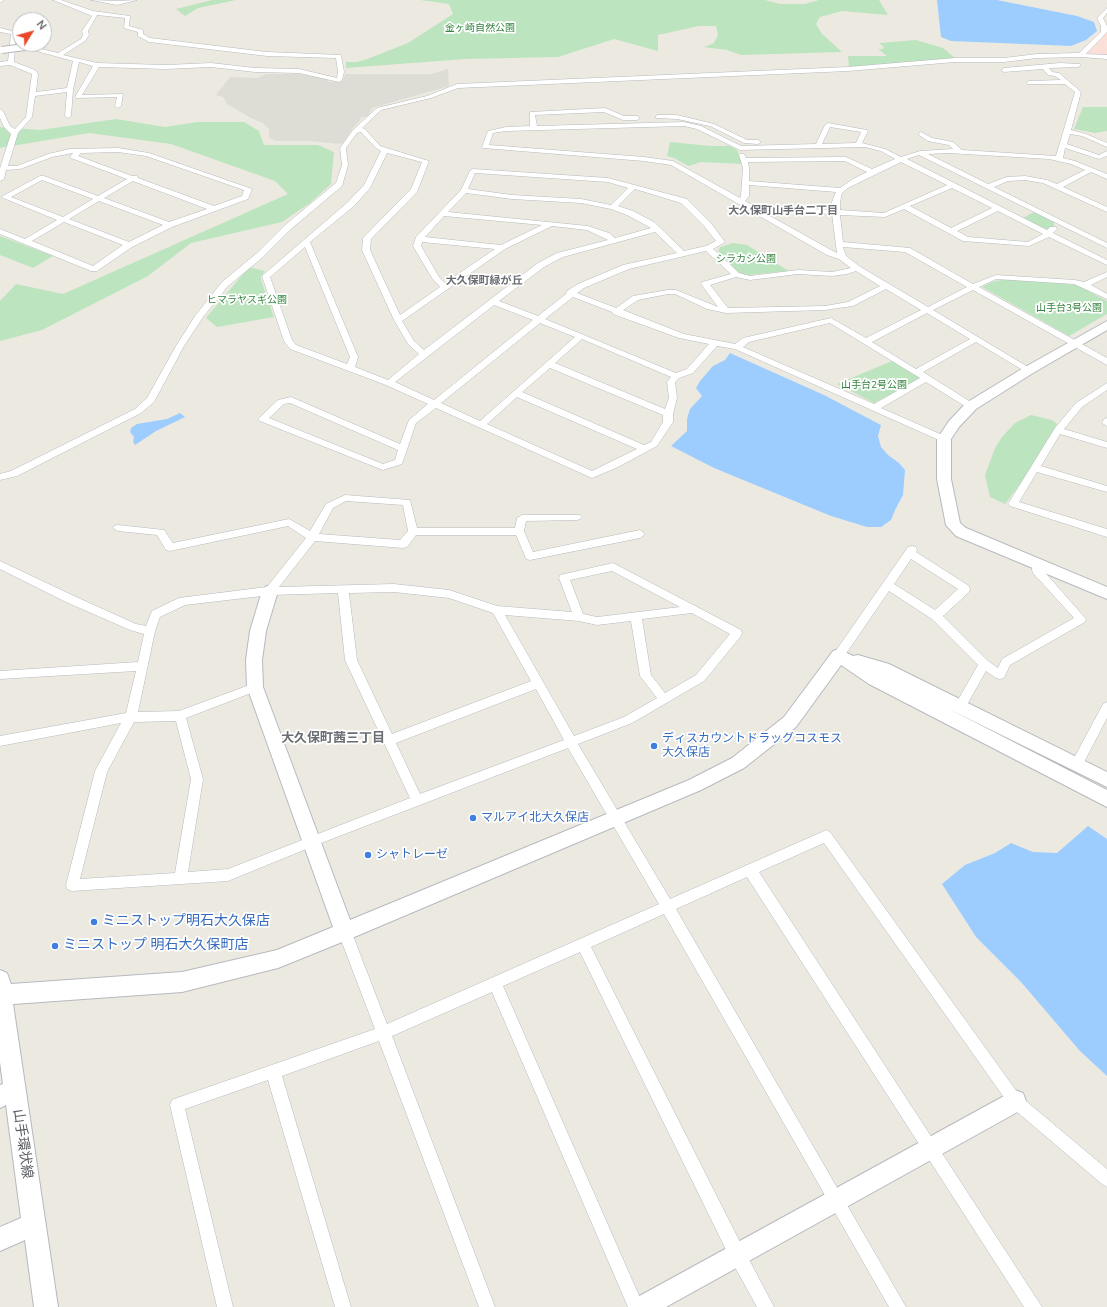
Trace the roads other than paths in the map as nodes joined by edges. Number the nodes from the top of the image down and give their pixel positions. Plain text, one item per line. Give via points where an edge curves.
1 (56, 0) edge
2 (94, 0) edge
3 (134, 0) edge
4 (1107, 10) edge
5 (92, 13) junction
6 (0, 30) edge
7 (1, 50) edge
8 (59, 55) junction
9 (1081, 55) junction
10 (1107, 57) edge
11 (76, 60) junction
12 (11, 63) junction
13 (0, 64) edge
14 (1078, 65) dead end
15 (97, 66) junction
16 (1045, 67) junction
17 (1004, 70) dead end
18 (1066, 82) junction
19 (1029, 83) dead end
20 (70, 90) junction
21 (32, 94) junction
22 (118, 106) dead end
23 (0, 111) edge
24 (68, 116) dead end
25 (534, 128) junction
26 (355, 131) junction
27 (1067, 131) junction
28 (15, 133) junction
29 (921, 134) dead end
30 (858, 145) junction
31 (1063, 145) junction
32 (1107, 145) edge
33 (818, 146) junction
34 (798, 147) junction
35 (740, 148) junction
36 (385, 150) junction
37 (79, 151) junction
38 (959, 152) junction
39 (1107, 153) edge
40 (920, 154) junction
41 (901, 159) junction
42 (1059, 159) junction
43 (744, 160) junction
44 (4, 168) junction
45 (1090, 170) junction
46 (872, 172) junction
47 (139, 174) dead end
48 (1107, 177) edge
49 (0, 179) edge
50 (132, 179) junction
51 (746, 183) junction
52 (952, 185) junction
53 (633, 187) junction
54 (987, 187) junction
55 (1056, 187) junction
56 (841, 190) junction
57 (464, 192) junction
58 (99, 198) junction
59 (741, 201) junction
60 (904, 206) junction
61 (613, 207) junction
62 (212, 208) junction
63 (752, 208) junction
64 (998, 208) junction
65 (1107, 210) edge
66 (836, 212) junction
67 (444, 214) junction
68 (62, 220) junction
69 (551, 224) junction
70 (1062, 224) junction
71 (169, 225) junction
72 (656, 229) junction
73 (0, 231) edge
74 (951, 231) junction
75 (1048, 233) junction
76 (419, 239) junction
77 (613, 240) junction
78 (306, 241) junction
79 (25, 242) junction
80 (839, 244) junction
81 (129, 245) junction
82 (1107, 246) edge
83 (502, 247) junction
84 (708, 248) junction
85 (682, 254) junction
86 (842, 257) junction
87 (1107, 263) edge
88 (856, 268) junction
89 (1107, 274) edge
90 (736, 275) junction
91 (1085, 285) junction
92 (886, 286) junction
93 (445, 287) junction
94 (973, 287) junction
95 (570, 294) junction
96 (1107, 297) edge
97 (492, 301) junction
98 (927, 310) junction
99 (726, 311) junction
100 (616, 312) junction
101 (538, 319) junction
102 (398, 320) junction
103 (1107, 325) edge
104 (581, 336) junction
105 (976, 339) junction
106 (867, 341) junction
107 (714, 344) junction
108 (1075, 344) junction
109 (737, 347) junction
110 (424, 354) junction
111 (1107, 362) edge
112 (549, 364) junction
113 (350, 368) junction
114 (1029, 370) junction
115 (917, 372) junction
116 (676, 376) junction
117 (927, 378) junction
118 (389, 383) junction
119 (1107, 386) edge
120 (516, 393) junction
121 (435, 405) junction
122 (971, 406) junction
123 (874, 408) junction
124 (668, 414) junction
125 (480, 425) junction
126 (1058, 430) junction
127 (944, 440) junction
128 (1107, 445) edge
129 (403, 448) junction
130 (644, 449) junction
131 (1035, 468) junction
132 (0, 477) edge
133 (1107, 489) edge
134 (577, 517) dead end
135 (118, 528) dead end
136 (519, 531) junction
137 (413, 532) junction
138 (1107, 533) edge
139 (640, 534) dead end
140 (312, 537) junction
141 (1037, 563) junction
142 (0, 565) edge
143 (888, 585) junction
144 (343, 589) junction
145 (270, 591) junction
146 (1107, 593) edge
147 (693, 609) junction
148 (497, 610) junction
149 (636, 616) junction
150 (936, 616) junction
151 (579, 617) junction
152 (150, 630) junction
153 (839, 655) junction
154 (984, 664) junction
155 (143, 666) junction
156 (0, 675) edge
157 (539, 683) junction
158 (255, 687) junction
159 (664, 699) junction
160 (960, 707) junction
161 (1107, 707) edge
162 (180, 716) junction
163 (131, 717) junction
164 (389, 740) junction
165 (0, 741) edge
166 (571, 742) junction
167 (1077, 764) junction
168 (1107, 780) edge
169 (1107, 799) edge
170 (417, 801) junction
171 (616, 818) junction
172 (312, 841) junction
173 (750, 870) junction
174 (181, 878) junction
175 (667, 907) junction
176 (345, 932) junction
177 (582, 944) junction
178 (495, 983) junction
179 (1, 990) edge
180 (383, 1033) junction
181 (273, 1071) junction
182 (7, 1093) edge
183 (1015, 1101) junction
184 (931, 1147) junction
185 (1107, 1179) edge
186 (835, 1200) junction
187 (34, 1224) junction
188 (0, 1239) edge
189 (737, 1254) junction
190 (46, 1307) edge
191 (225, 1307) edge
192 (343, 1307) edge
193 (487, 1307) edge
194 (636, 1307) edge
195 (642, 1307) edge
196 (766, 1307) edge
197 (898, 1307) edge
198 (1034, 1307) edge

1 - 5 street
2 - 3 street via 117,3
4 - 9 street via 1100,18 1104,32
5 - 8 street via 96,16 85,31 86,36 83,40
5 - 15 street via 128,17 126,28 141,31 140,35 149,40 267,54 339,56 341,72 339,80 299,71 210,65
6 - 12 street via 14,34
7 - 8 street, bridge via 25,47
8 - 11 street
9 - 10 street
9 - 26 street via 955,60 843,69 457,86 429,97 378,110
11 - 15 street
11 - 20 street
12 - 13 street
12 - 21 street via 33,71 35,74
14 - 16 street
15 - 22 street via 78,97 121,95
16 - 17 street
16 - 18 street via 1050,74 1057,74
18 - 19 street
18 - 27 street via 1078,92
20 - 21 street
20 - 24 street
21 - 28 street via 29,117
23 - 28 street via 7,127
25 - 34 street via 532,113 605,110 623,118 677,117 712,125 746,142
25 - 35 street via 684,124 699,127
25 - 59 street via 506,128 490,132 485,147 673,163
26 - 36 street via 363,130 378,147
26 - 132 street via 343,148 346,165 339,184 225,284 199,316 151,400 138,411 14,474
27 - 31 street
27 - 32 street
28 - 44 street
29 - 38 street via 930,140 951,143
30 - 33 street
30 - 33 street via 865,131 828,125
30 - 41 street via 883,150
31 - 39 street via 1099,157
31 - 42 street
33 - 34 street
34 - 35 street
35 - 43 street
36 - 78 street via 367,186 351,204
36 - 102 street via 426,161 414,190 368,238 366,250
37 - 44 street via 50,155 18,168
37 - 50 street via 73,157
37 - 62 street via 118,150 147,154 248,189 245,197
38 - 40 street
38 - 42 street
40 - 41 street
40 - 54 street
41 - 46 street
41 - 52 street
42 - 45 street
43 - 46 street via 846,159
43 - 51 street
44 - 49 street
45 - 48 street
45 - 55 street
46 - 56 street
47 - 50 street
50 - 58 street
50 - 62 street
51 - 56 street
51 - 59 street via 745,196
52 - 60 street
52 - 64 street
53 - 57 street via 608,180 473,171
53 - 61 street
53 - 84 street via 684,201 721,242
54 - 55 street via 1007,179 1025,178 1045,181
54 - 70 street
55 - 65 street
56 - 66 street via 836,202
57 - 61 street via 581,201
57 - 67 street
58 - 68 street
58 - 68 street via 42,177 5,197
58 - 71 street
59 - 63 street
60 - 66 street via 885,215
60 - 74 street
61 - 72 street via 646,221
62 - 71 street
63 - 66 street
63 - 86 street via 830,253
64 - 74 street
64 - 75 street
66 - 80 street
67 - 69 street
67 - 76 street
68 - 79 street
68 - 81 street
69 - 77 street via 588,228
69 - 83 street
70 - 75 street
70 - 82 street
71 - 81 street
72 - 77 street
72 - 85 street
73 - 79 street
74 - 75 street via 966,239 1029,244
75 - 87 street
76 - 83 street
76 - 93 street via 417,246 436,278
77 - 97 street via 560,255 540,265
78 - 113 street via 354,357
78 - 113 street via 266,276 288,341 293,347
79 - 81 street via 94,269
80 - 86 street
80 - 94 street via 907,250
83 - 93 street
84 - 85 street
84 - 90 street
85 - 95 street via 626,267 593,280
86 - 88 street
88 - 90 street via 832,274 798,272 750,278
88 - 92 street
89 - 91 street
90 - 99 street via 705,284
91 - 94 street via 1075,282 996,277
91 - 96 street
92 - 98 street
92 - 99 street via 850,304 838,307
93 - 102 street
94 - 98 street
94 - 108 street
95 - 100 street
95 - 101 street
97 - 101 street
97 - 110 street
98 - 105 street
98 - 106 street
99 - 100 street via 676,292 668,292 636,298
100 - 107 street via 682,336
101 - 104 street
101 - 121 street
102 - 110 street via 411,342
103 - 108 street
104 - 112 street
104 - 116 street
105 - 114 street
105 - 115 street
106 - 109 street via 831,320 746,340
106 - 115 street
107 - 109 street
107 - 116 street via 690,371
108 - 111 street
108 - 114 street
109 - 123 street
110 - 118 street
112 - 120 street
112 - 124 street
113 - 118 street
114 - 122 street
115 - 117 street
116 - 124 street via 671,382 673,398
117 - 122 street
117 - 123 street
118 - 121 street
119 - 126 street via 1079,404
120 - 125 street
120 - 130 street
121 - 125 street
121 - 129 street via 412,422
122 - 127 street via 954,424
123 - 127 street
124 - 130 street via 668,422 654,444
125 - 130 street via 592,475
126 - 128 street
126 - 131 street
127 - 141 street via 944,479 953,525 961,532
129 - 129 street via 399,462 383,467 263,419 281,402 291,400
131 - 133 street
131 - 138 street via 1013,504
134 - 136 street via 522,518
135 - 140 street via 160,532 170,547 289,522
136 - 137 street
136 - 139 street via 530,556
137 - 140 street via 403,544
137 - 140 street via 407,502 346,498 329,506
140 - 145 street
141 - 146 street
141 - 154 street via 1037,570 1081,619 1006,662 1000,675
142 - 152 street via 120,621
143 - 150 street
143 - 150 street via 911,552 966,589
143 - 153 street
144 - 145 street
144 - 148 street via 394,588 449,594
144 - 164 street via 351,660
145 - 152 street via 183,601 156,614
145 - 158 street via 258,632 254,660
147 - 149 street
147 - 151 street via 613,567 564,578
147 - 159 street via 737,633 700,678
148 - 151 street
148 - 157 street
149 - 151 street via 597,620
149 - 159 street via 646,676
150 - 154 street
152 - 155 street
153 - 160 street via 883,669
153 - 169 street via 875,679
153 - 171 street via 790,722 738,763 695,785
154 - 160 street
155 - 156 street
155 - 163 street
157 - 164 street
157 - 166 street
158 - 162 street
158 - 172 street
159 - 166 street via 628,720
160 - 167 street
161 - 167 street
162 - 163 street
162 - 174 street via 197,778
163 - 165 street
163 - 174 street via 101,771 72,885
164 - 170 street
166 - 170 street
166 - 171 street
167 - 168 street
170 - 172 street
171 - 175 street
171 - 176 street
172 - 174 street via 228,875
172 - 176 street
173 - 175 street
173 - 183 street via 826,836
173 - 184 street
175 - 177 street
175 - 186 street
176 - 179 street via 278,959 182,982
176 - 180 street
177 - 178 street
177 - 189 street
178 - 180 street
178 - 194 street
179 - 182 street, 山手環状線
180 - 181 street
180 - 193 street
181 - 191 street via 178,1105
181 - 192 street
182 - 187 street, 山手環状線
183 - 184 street
183 - 185 street
184 - 186 street
184 - 198 street
186 - 189 street
186 - 197 street
187 - 188 street
187 - 190 street, 山手環状線
189 - 195 street
189 - 196 street

